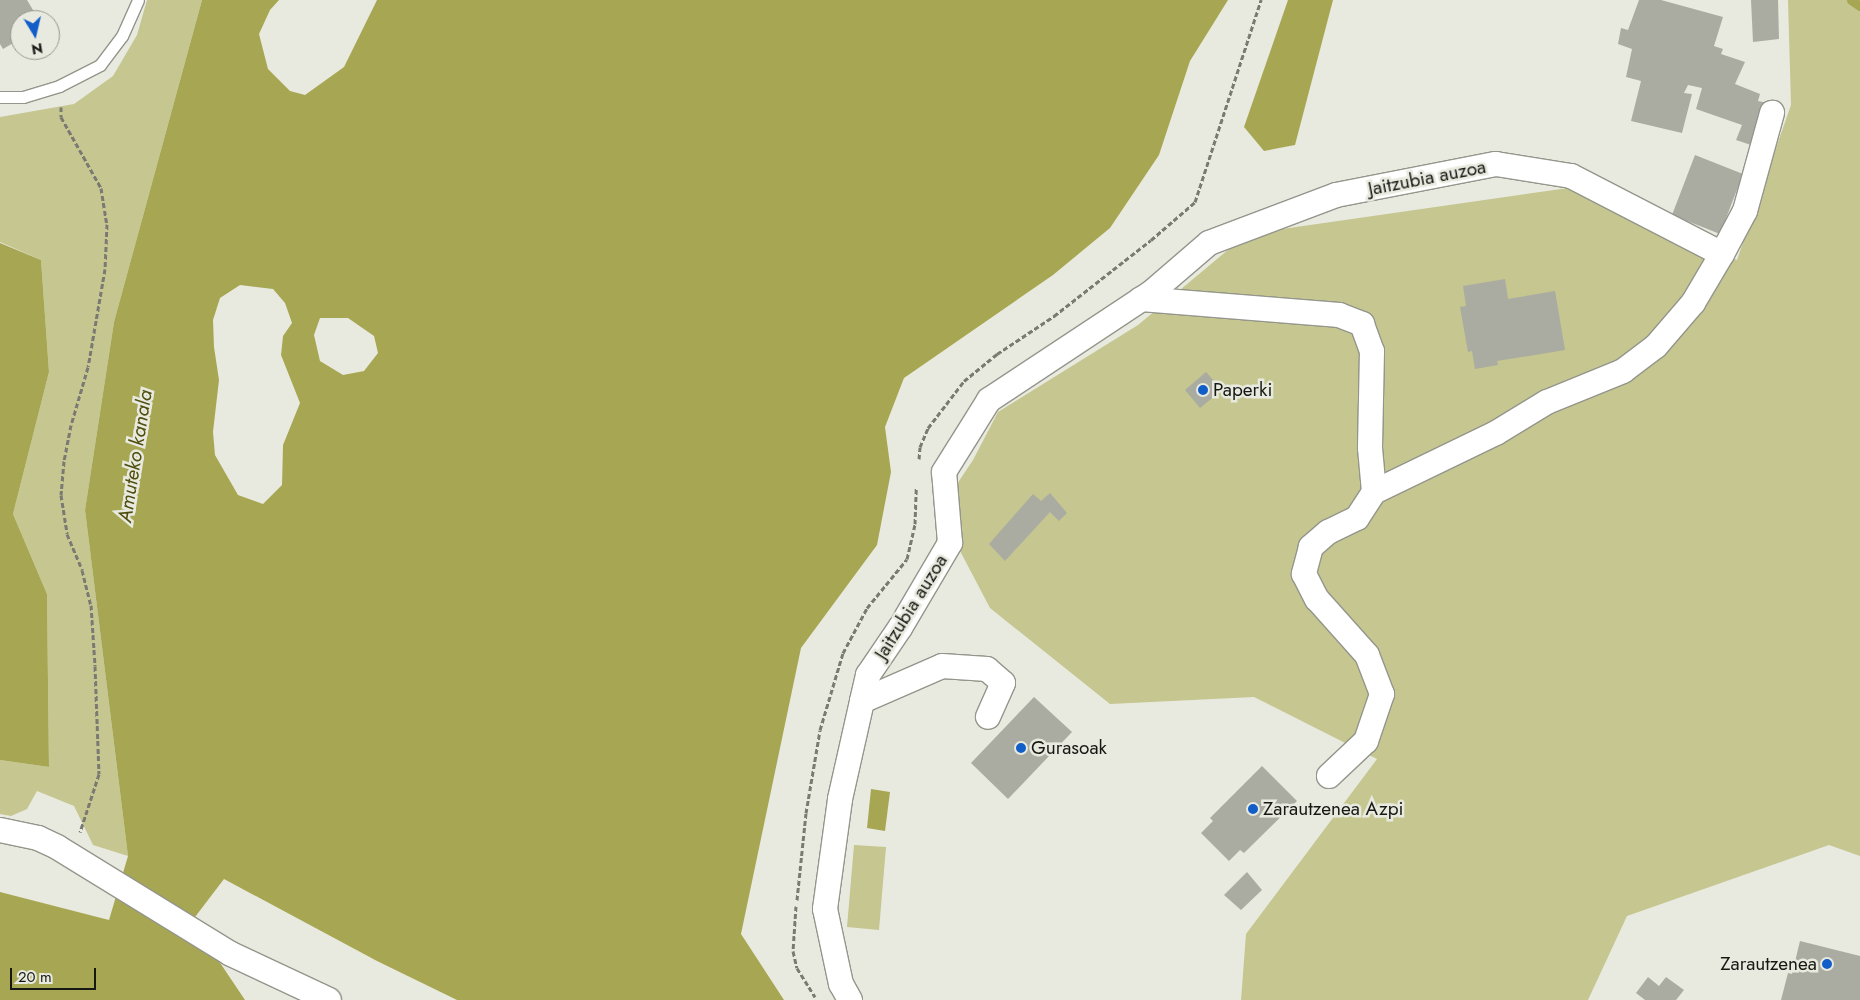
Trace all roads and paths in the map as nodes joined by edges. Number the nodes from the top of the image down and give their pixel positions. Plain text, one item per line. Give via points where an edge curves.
1 (138, 0) edge
2 (1261, 0) edge
3 (59, 86) junction
4 (0, 98) edge
5 (1772, 113) dead end
6 (1722, 254) junction
7 (1141, 299) junction
8 (918, 464) dead end
9 (917, 481) dead end
10 (1374, 492) junction
11 (862, 700) junction
12 (988, 717) dead end
13 (1329, 776) dead end
14 (0, 830) edge
15 (69, 855) junction
16 (329, 1000) edge
17 (817, 1000) edge
18 (850, 1000) edge

1 - 3 lane via 122,36 100,65
2 - 8 path via 1195,202 1054,316 997,354 964,381 928,428 920,446
3 - 4 lane via 23,97
3 - 15 path via 61,117 101,188 107,224 106,269 88,368 71,425 61,495 67,534 82,570 91,605 99,774 89,810
5 - 6 street via 1745,211
6 - 7 street, Jaitzubia auzoa via 1571,176 1496,164 1336,195 1209,243
6 - 10 street via 1693,303 1656,346 1624,372 1546,402 1496,433
7 - 10 street via 1339,315 1362,324 1372,351 1370,448
7 - 11 street, Jaitzubia auzoa via 989,400 944,472 950,543 868,675
9 - 17 path via 915,524 907,559 867,608 843,653 820,730 806,813 793,951 797,968
10 - 13 street via 1357,518 1328,532 1311,548 1304,574 1317,599 1367,655 1382,694 1366,741
11 - 12 street via 942,666 987,669 1003,683
11 - 18 street, Jaitzubia auzoa via 840,799 825,909 841,984
14 - 15 street via 38,838
15 - 16 street via 231,954

